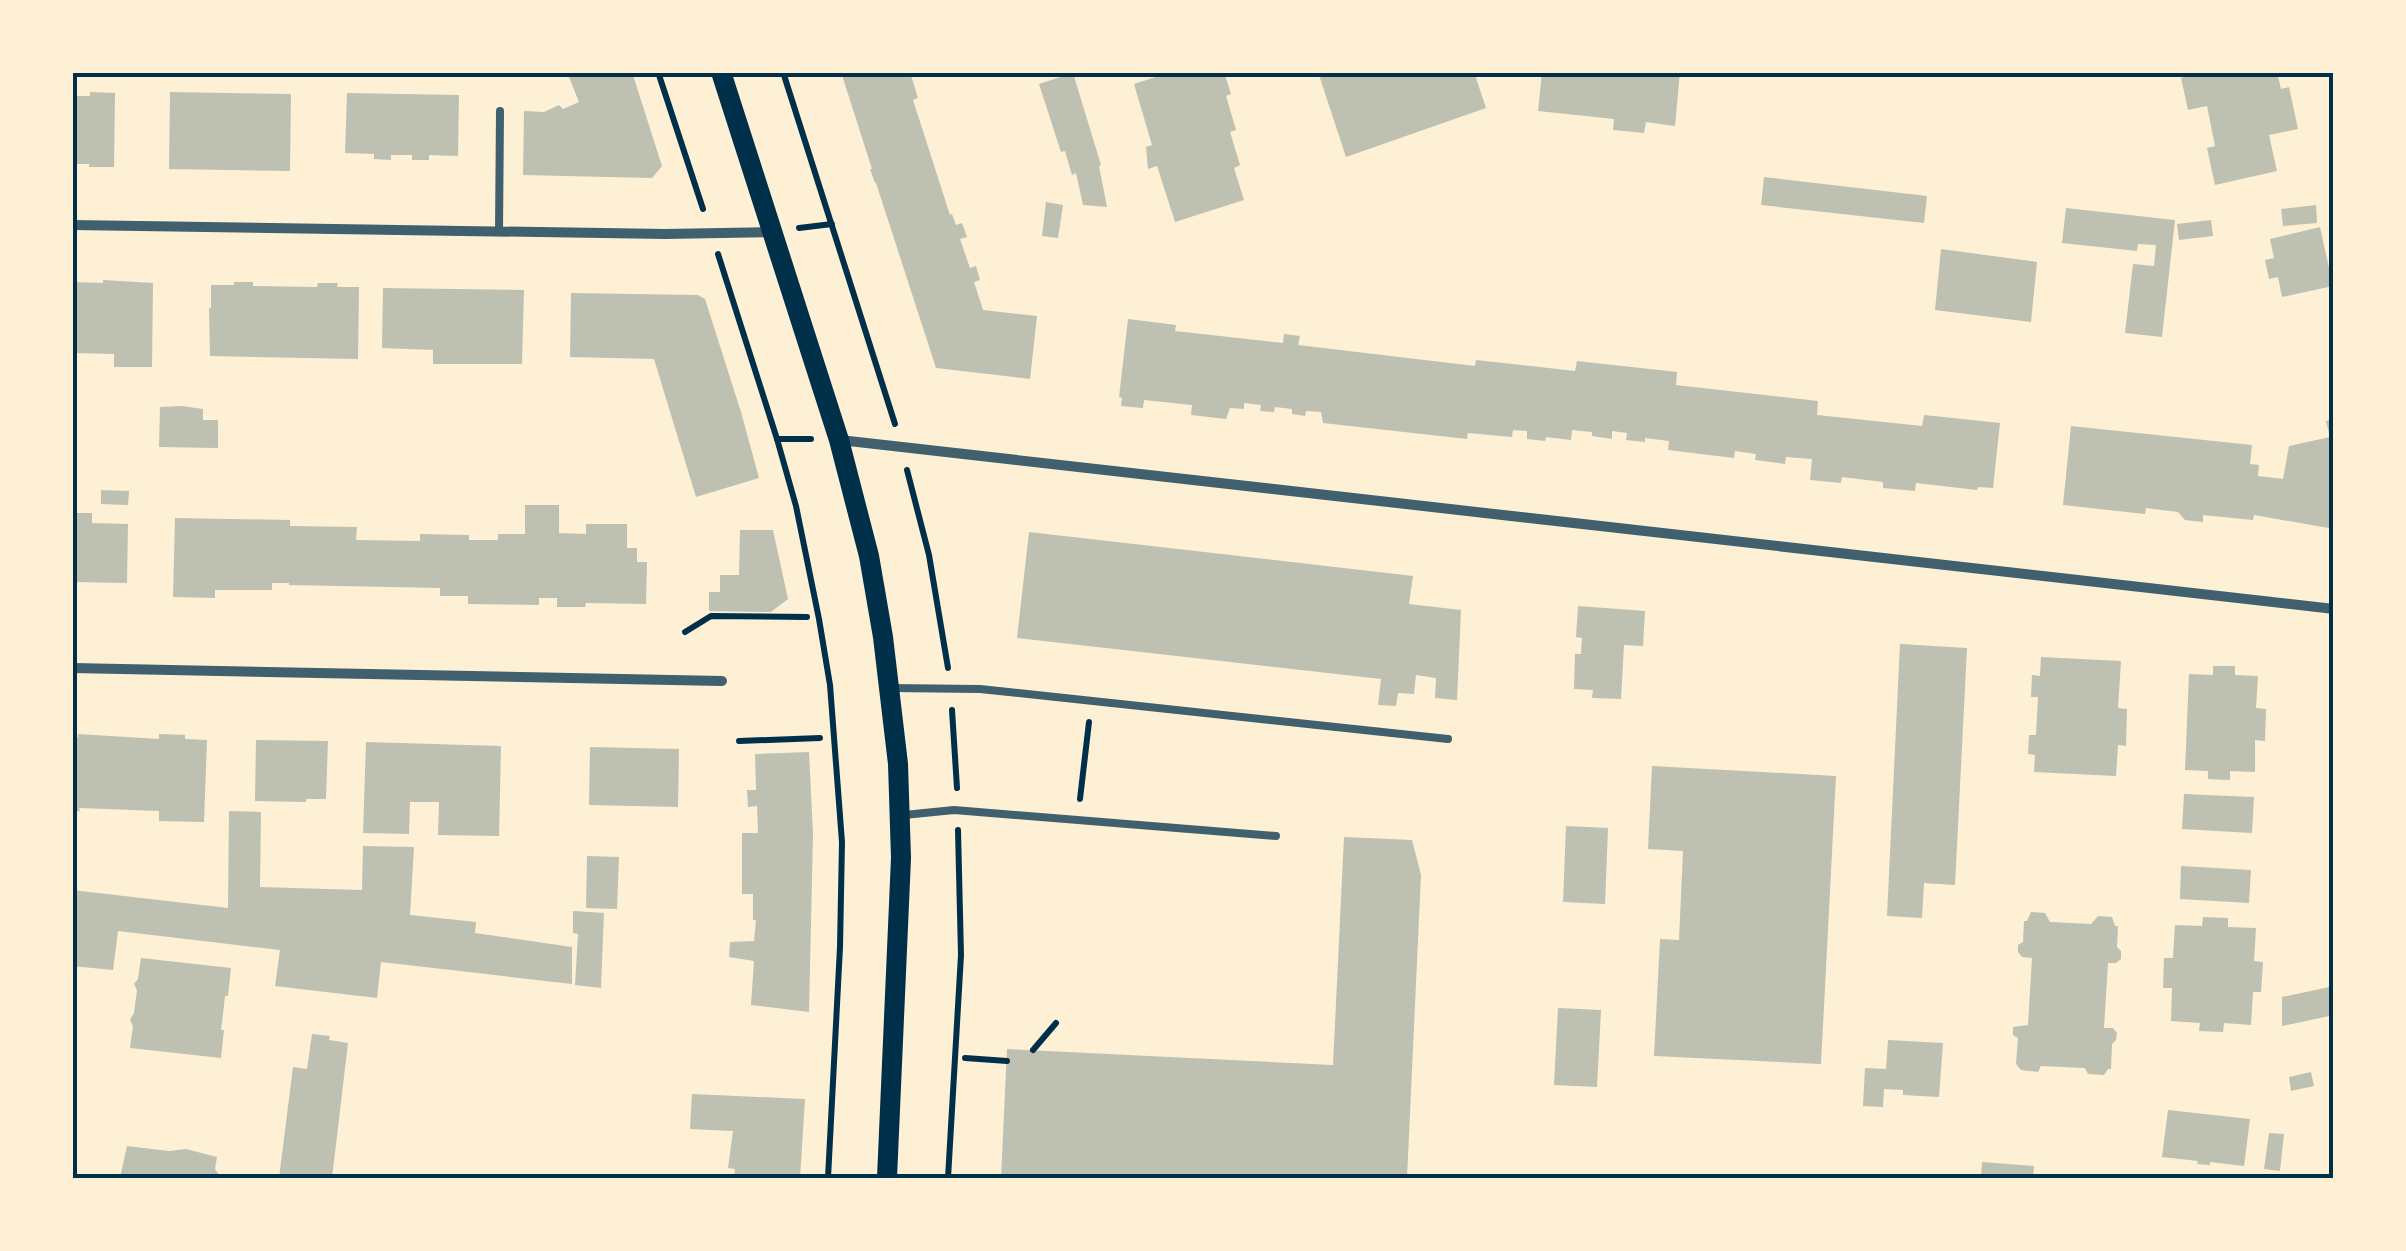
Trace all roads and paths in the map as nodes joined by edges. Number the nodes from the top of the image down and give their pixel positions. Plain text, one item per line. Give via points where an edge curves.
1 (658, 72) edge
2 (722, 72) edge
3 (500, 111) dead end
4 (694, 184) dead end
5 (72, 224) edge
6 (499, 232) junction
7 (772, 232) junction
8 (727, 284) dead end
9 (839, 440) junction
10 (2334, 609) edge
11 (807, 617) dead end
12 (685, 632) dead end
13 (72, 668) edge
14 (722, 681) dead end
15 (890, 688) junction
16 (1091, 701) junction
17 (820, 738) dead end
18 (1448, 739) dead end
19 (738, 742) dead end
20 (900, 816) junction
21 (1078, 820) junction
22 (1276, 836) dead end
23 (1056, 1024) dead end
24 (1034, 1050) dead end
25 (965, 1058) dead end
26 (1007, 1061) dead end
27 (828, 1178) edge
28 (887, 1178) edge

1 - 4 path
2 - 7 main road
3 - 6 lane
5 - 6 street
6 - 7 street
7 - 9 main road
8 - 27 path via 796,506 830,685 842,842
9 - 10 street
9 - 15 main road via 870,556
11 - 12 path via 711,616
13 - 14 street
15 - 16 lane
15 - 20 main road
16 - 18 lane
16 - 21 path
17 - 19 path
20 - 21 lane via 954,810
20 - 28 main road
21 - 22 lane
23 - 24 path
25 - 26 path

